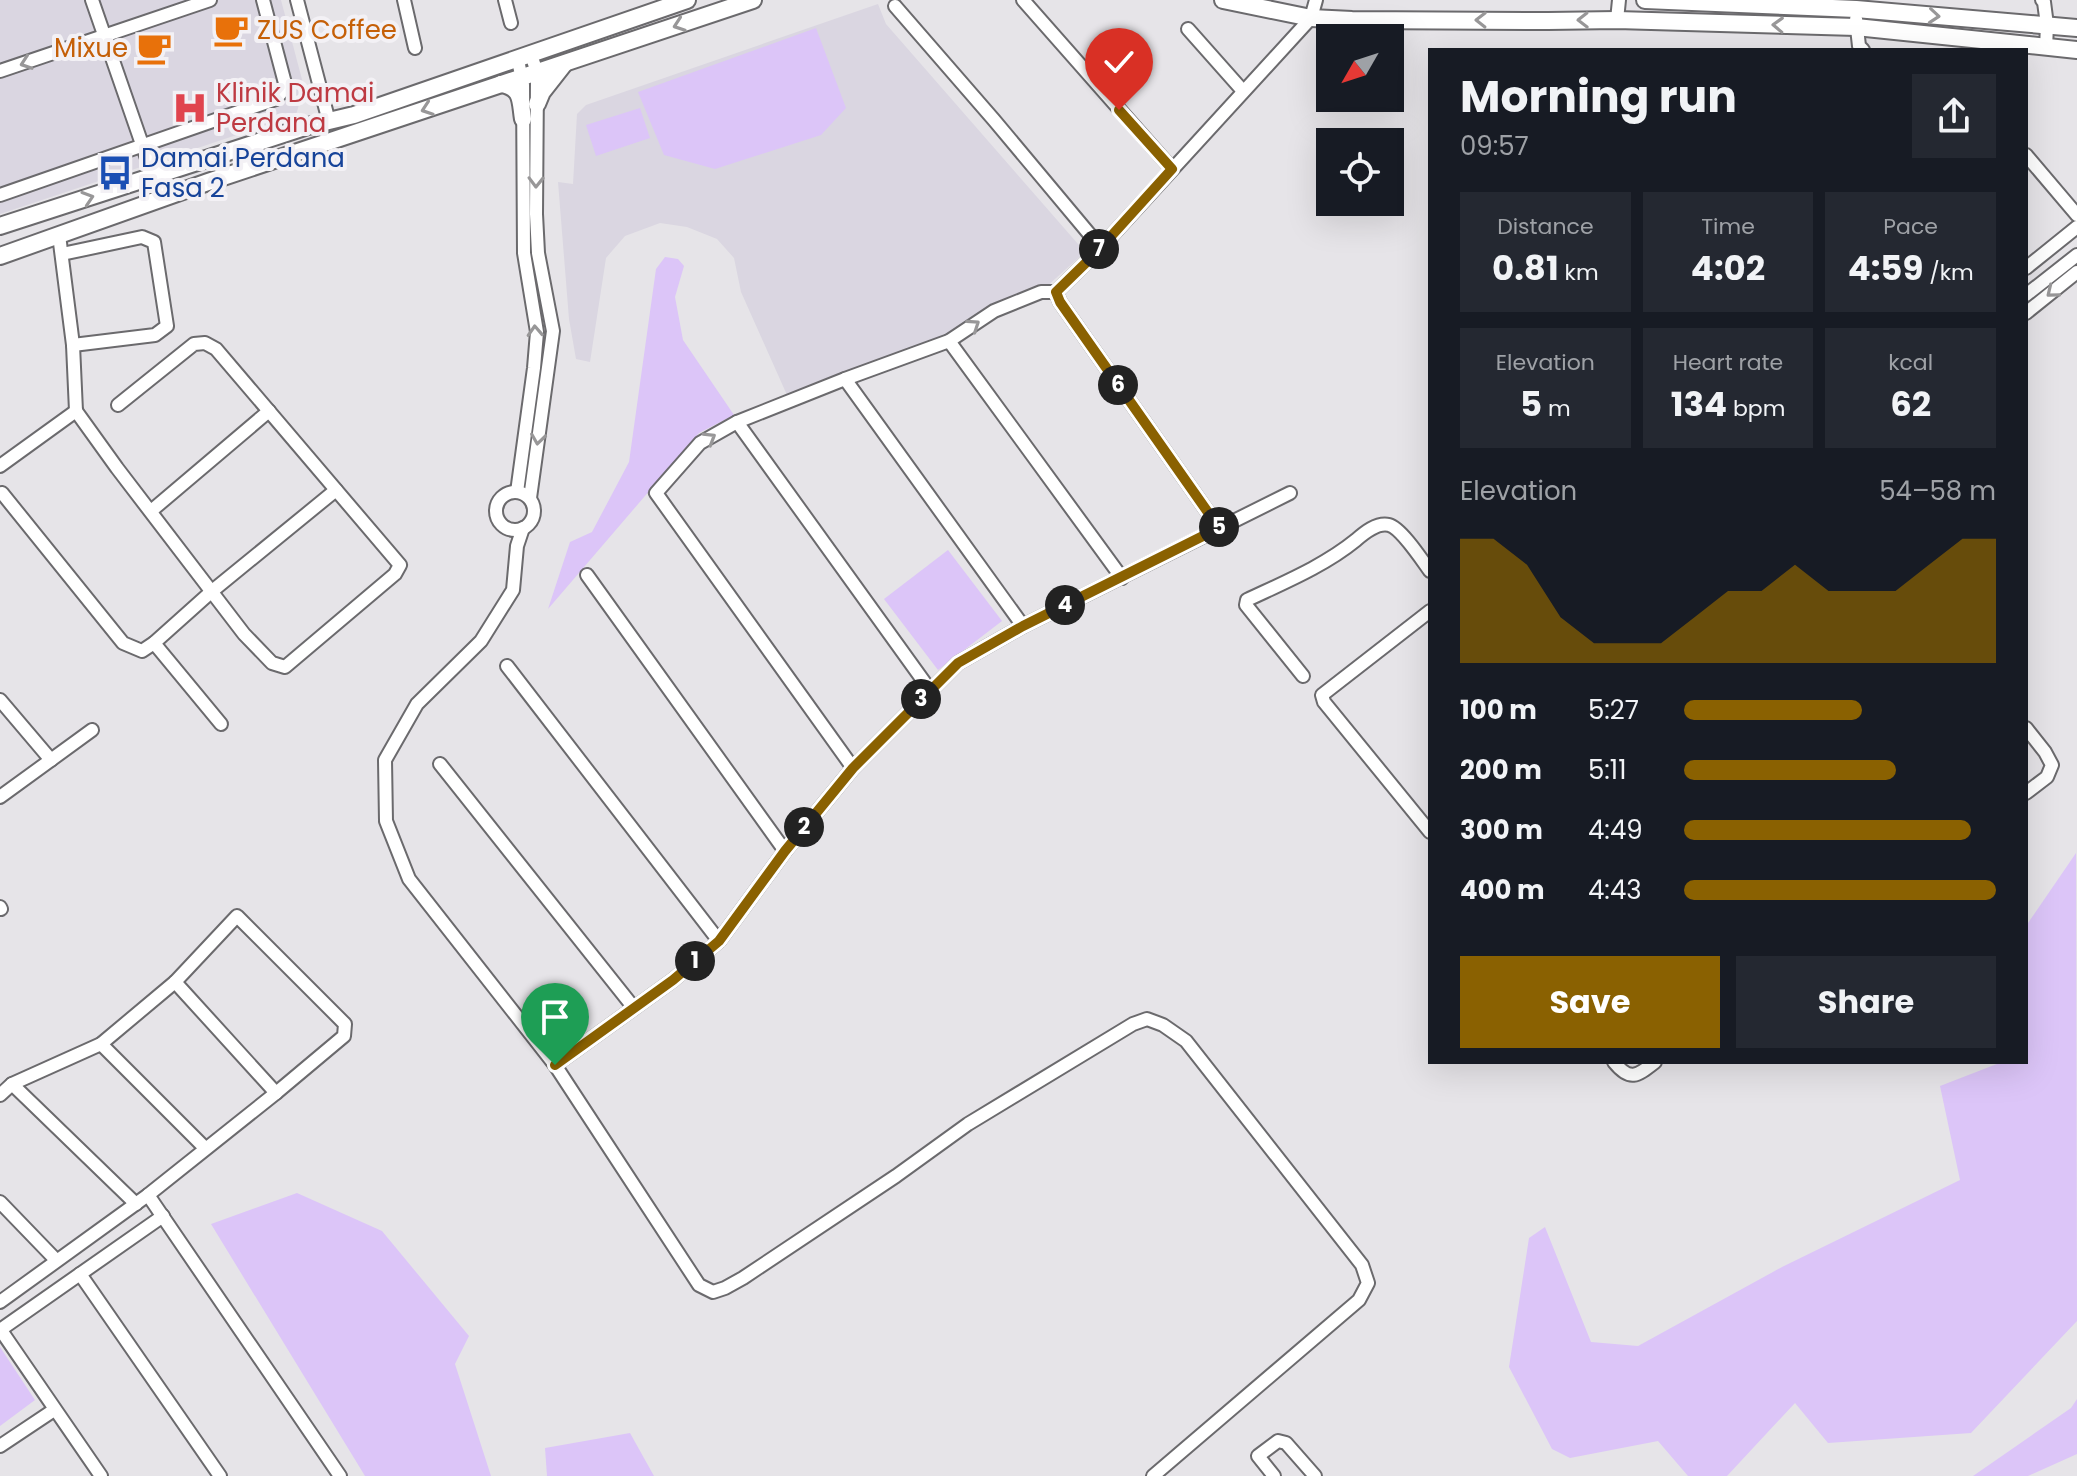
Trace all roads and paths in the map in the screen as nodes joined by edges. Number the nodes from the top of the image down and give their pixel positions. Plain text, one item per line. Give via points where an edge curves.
1 (92, 0) edge
2 (210, 0) edge
3 (263, 0) edge
4 (297, 0) edge
5 (404, 0) edge
6 (505, 0) edge
7 (687, 0) edge
8 (753, 0) edge
9 (1023, 0) edge
10 (1223, 0) edge
11 (1316, 0) edge
12 (1619, 0) edge
13 (1645, 0) edge
14 (2042, 0) edge
15 (895, 6) dead end
16 (1856, 9) junction
17 (1311, 18) junction
18 (1617, 20) junction
19 (511, 23) dead end
20 (2047, 25) junction
21 (1856, 27) junction
22 (2077, 28) edge
23 (1188, 29) dead end
24 (104, 36) junction
25 (415, 48) dead end
26 (1861, 48) edge
27 (2046, 48) junction
28 (548, 49) junction
29 (2077, 50) edge
30 (524, 57) junction
31 (565, 63) junction
32 (0, 71) edge
33 (530, 74) junction
34 (501, 84) junction
35 (1243, 91) junction
36 (537, 104) junction
37 (327, 114) junction
38 (523, 119) junction
39 (308, 126) junction
40 (142, 147) junction
41 (2028, 157) edge
42 (1172, 169) junction
43 (153, 177) junction
44 (0, 195) edge
45 (161, 199) junction
46 (2077, 215) edge
47 (0, 226) edge
48 (2077, 227) edge
49 (59, 235) junction
50 (1101, 248) junction
51 (62, 254) junction
52 (0, 256) edge
53 (2076, 257) edge
54 (2028, 266) edge
55 (2077, 272) edge
56 (1056, 292) junction
57 (2028, 293) edge
58 (2028, 311) edge
59 (949, 341) junction
60 (73, 345) junction
61 (845, 379) junction
62 (118, 405) dead end
63 (76, 411) junction
64 (269, 411) junction
65 (737, 422) junction
66 (0, 466) edge
67 (336, 490) junction
68 (517, 492) junction
69 (2, 493) dead end
70 (1290, 493) dead end
71 (530, 498) junction
72 (151, 511) junction
73 (507, 528) junction
74 (523, 528) junction
75 (1219, 528) junction
76 (517, 546) junction
77 (1428, 568) edge
78 (587, 575) dead end
79 (1122, 578) junction
80 (211, 592) junction
81 (1428, 613) edge
82 (1023, 626) junction
83 (154, 643) junction
84 (507, 666) dead end
85 (1303, 676) dead end
86 (930, 690) junction
87 (0, 700) edge
88 (221, 724) dead end
89 (92, 730) dead end
90 (2028, 731) edge
91 (51, 760) junction
92 (440, 764) dead end
93 (853, 768) junction
94 (2028, 791) edge
95 (0, 797) edge
96 (1428, 830) edge
97 (785, 851) junction
98 (719, 941) junction
99 (175, 982) junction
100 (634, 1008) junction
101 (101, 1044) junction
102 (1616, 1064) edge
103 (1652, 1064) edge
104 (555, 1065) junction
105 (12, 1084) junction
106 (276, 1093) junction
107 (0, 1095) edge
108 (205, 1148) junction
109 (148, 1195) junction
110 (0, 1202) edge
111 (136, 1204) junction
112 (163, 1216) junction
113 (56, 1260) junction
114 (80, 1274) junction
115 (0, 1302) edge
116 (0, 1330) edge
117 (54, 1410) junction
118 (0, 1446) edge
119 (101, 1476) edge
120 (220, 1476) edge
121 (340, 1476) edge
122 (1153, 1476) edge
123 (1274, 1476) edge
124 (1315, 1476) edge

1 - 24 street
2 - 24 street
3 - 40 street via 286,87 276,99
4 - 37 street
5 - 25 street
6 - 19 street
7 - 28 main road
8 -> 31 main road
9 - 42 street
10 - 17 main road
11 - 17 street
12 - 18 street
13 - 16 main road
14 - 20 street
15 - 50 street
16 -> 20 main road
16 - 21 street
18 -> 17 main road
17 - 35 street
21 -> 18 main road
20 - 22 main road
20 - 27 street
21 - 26 street
21 - 27 main road
23 - 35 street
24 -> 32 street
24 - 40 street
27 - 29 main road
28 - 30 main road
28 - 37 main road via 517,50
30 - 33 street
30 - 39 main road
31 - 33 main road
31 - 36 main road
33 - 34 main road
33 - 36 street
33 - 38 street
34 - 38 main road via 519,94
34 -> 45 main road
35 - 42 street
36 -> 71 street via 538,253 553,331
37 - 39 main road
68 -> 38 street via 537,332 524,253
39 - 43 main road
40 - 43 street
40 - 44 street
41 - 46 street
42 - 50 street
43 - 45 street
47 -> 43 main road
45 - 49 main road
48 - 54 street
49 - 51 street
49 - 52 main road
50 - 56 street
51 - 60 street
51 - 60 street via 142,237 154,242 167,326 155,335
53 - 57 street
55 -> 58 street
59 -> 56 street via 994,311 1041,292
56 - 75 street
59 - 61 street
59 - 79 street
60 - 63 street
61 - 65 street
61 - 82 street
62 - 64 street via 194,344 205,343
63 - 66 street
63 - 72 street
64 - 67 street
64 - 72 street
65 - 86 street
93 -> 65 street via 656,493 700,443
67 - 80 street
67 - 80 street via 400,565 285,667 272,663
68 - 71 street
68 - 73 street via 498,504 497,515
69 - 83 street via 123,643 142,651
70 - 75 street
71 - 74 street via 533,517
72 - 80 street
73 - 74 street
73 - 76 street
74 - 76 street
75 - 79 street
76 - 104 street via 513,590 481,641 417,704 385,760 386,821 409,879
77 - 85 street via 1399,531 1379,526 1336,555 1247,600
78 - 97 street
79 - 82 street
80 - 83 street
81 - 96 street via 1322,695
82 - 86 street via 958,663
83 - 88 street
84 - 98 street
86 - 93 street
87 - 91 street
89 - 91 street
90 - 94 street via 2052,765 2047,777
91 - 95 street
92 - 100 street
93 - 97 street
97 - 98 street
98 - 100 street
99 - 101 street
99 - 106 street
99 - 106 street via 237,916 340,1018 344,1036
100 - 104 street
101 - 105 street
101 - 108 street
102 - 103 street via 1622,1072 1636,1075
104 - 122 street via 686,1268 699,1285 713,1292 755,1270 968,1124 1133,1024 1147,1019 1163,1025 1186,1041 1362,1265 1368,1283 1359,1300
105 - 107 street
105 - 111 street
106 - 108 street
108 - 109 street
109 - 111 street
109 - 112 street
110 - 113 street
111 - 113 street
112 - 114 street
112 - 121 street
113 - 115 street
114 - 116 street
114 - 120 street
116 - 117 street
117 - 118 street
117 - 119 street
123 - 124 street via 1258,1456 1278,1441 1286,1443

